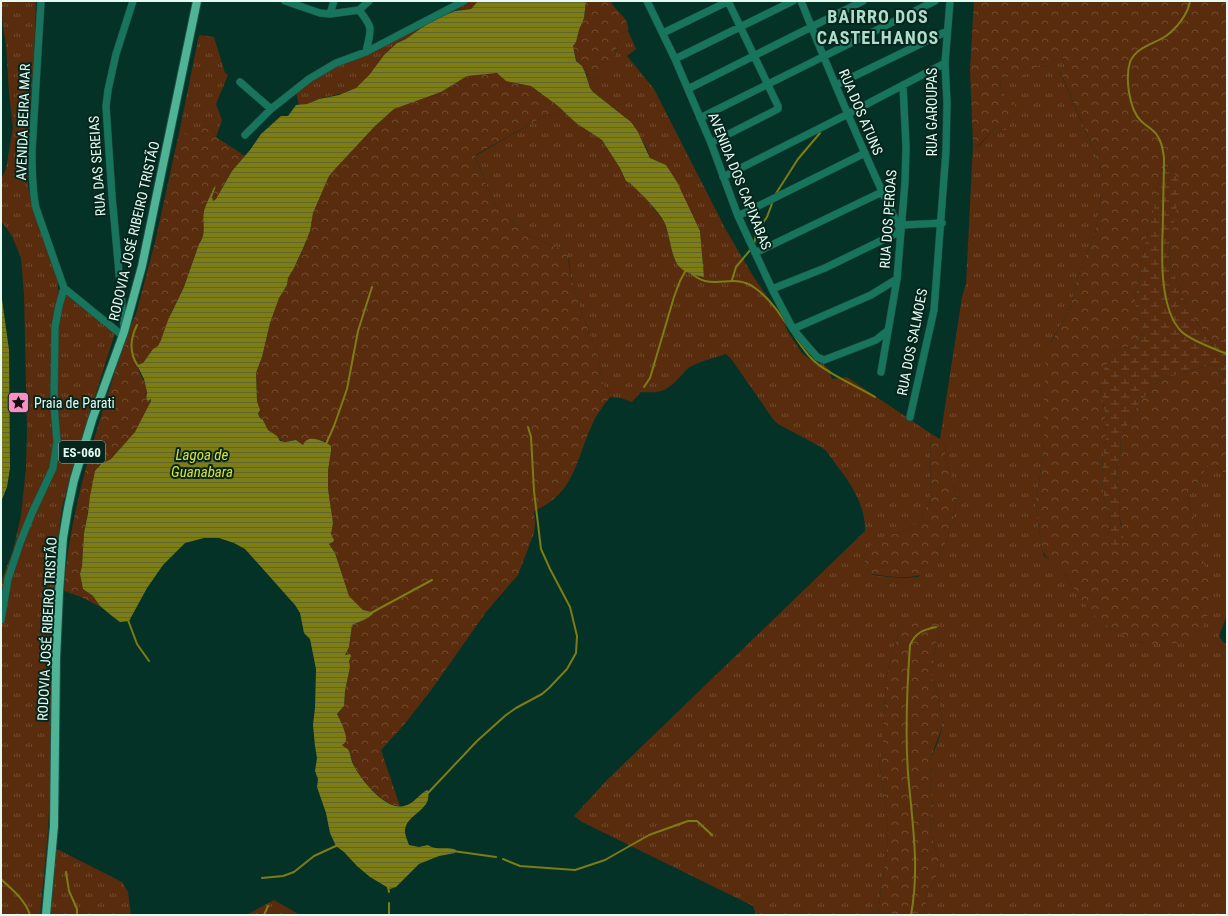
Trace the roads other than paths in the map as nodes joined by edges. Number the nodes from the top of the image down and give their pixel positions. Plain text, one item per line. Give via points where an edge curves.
1 (41, 1) edge
2 (134, 1) edge
3 (197, 1) edge
4 (285, 1) edge
5 (334, 1) edge
6 (369, 1) edge
7 (464, 1) edge
8 (657, 1) edge
9 (729, 1) edge
10 (793, 1) edge
11 (801, 1) edge
12 (863, 1) edge
13 (936, 1) edge
14 (950, 1) edge
15 (648, 3) edge
16 (359, 10) junction
17 (330, 14) junction
18 (741, 27) junction
19 (811, 27) junction
20 (947, 31) junction
21 (663, 33) junction
22 (366, 52) junction
23 (754, 56) junction
24 (823, 57) junction
25 (675, 59) junction
26 (945, 63) junction
27 (240, 82) dead end
28 (768, 84) junction
29 (836, 85) junction
30 (903, 85) junction
31 (688, 89) junction
32 (271, 109) junction
33 (848, 114) junction
34 (700, 118) junction
35 (245, 135) dead end
36 (711, 143) junction
37 (865, 153) junction
38 (723, 177) junction
39 (882, 192) junction
40 (738, 216) junction
41 (942, 223) junction
42 (901, 228) junction
43 (755, 253) junction
44 (897, 279) junction
45 (64, 288) junction
46 (772, 289) junction
47 (793, 329) junction
48 (887, 331) junction
49 (124, 334) junction
50 (881, 372) dead end
51 (910, 417) dead end
52 (1, 620) edge
53 (46, 915) edge

1 - 45 street, AVENIDA BEIRA MAR via 32,151 34,196
2 - 49 street, RUA DAS SEREIAS via 116,54 106,106
3 - 49 main road, RODOVIA JOSÉ RIBEIRO TRISTÃO / ES-060 via 142,266
4 - 17 street
5 - 17 street
6 - 16 street
7 - 22 street
8 - 15 street
9 - 18 street
9 - 21 street
10 - 18 street
11 - 19 street, RUA DOS ATUNS
12 - 19 street
13 - 24 street
14 - 20 street, RUA GAROUPAS
15 - 21 street, AVENIDA DOS CAPIXABAS
16 - 17 street
16 - 22 street via 371,29
18 - 23 street
18 - 25 street
19 - 23 street
19 - 24 street, RUA DOS ATUNS
20 - 26 street, RUA GAROUPAS
20 - 29 street
21 - 25 street, AVENIDA DOS CAPIXABAS
22 - 32 street via 336,63 309,79
23 - 28 street
23 - 31 street
24 - 28 street
24 - 29 street, RUA DOS ATUNS
25 - 31 street, AVENIDA DOS CAPIXABAS
26 - 30 street
26 - 41 street, RUA GAROUPAS via 947,103
27 - 32 street
28 - 34 street
28 - 36 street via 778,106 776,111
29 - 33 street, RUA DOS ATUNS
30 - 33 street
30 - 42 street, RUA DOS PEROAS via 906,182
31 - 34 street, AVENIDA DOS CAPIXABAS
32 - 35 street
33 - 37 street, RUA DOS ATUNS
33 - 38 street
34 - 36 street, AVENIDA DOS CAPIXABAS
36 - 38 street, AVENIDA DOS CAPIXABAS
37 - 39 street, RUA DOS ATUNS
37 - 40 street
38 - 40 street, AVENIDA DOS CAPIXABAS
39 - 42 street, RUA DOS ATUNS
39 - 43 street
40 - 43 street, AVENIDA DOS CAPIXABAS
41 - 42 street
41 - 51 street, RUA DOS SALMOES via 934,310
42 - 44 street, RUA DOS PEROAS
42 - 46 street via 825,268
43 - 46 street, AVENIDA DOS CAPIXABAS
44 - 47 street via 871,295
44 - 48 street, RUA DOS PEROAS
45 - 49 street
45 - 52 street via 55,327 54,405 57,442 53,468 20,543 8,580
46 - 47 street, AVENIDA DOS CAPIXABAS
47 - 48 street, AVENIDA DOS CAPIXABAS via 817,357 824,360 876,340
48 - 50 street, RUA DOS PEROAS
49 - 53 main road, RODOVIA JOSÉ RIBEIRO TRISTÃO / ES-060 via 92,420 74,480 64,538 56,659 54,826

